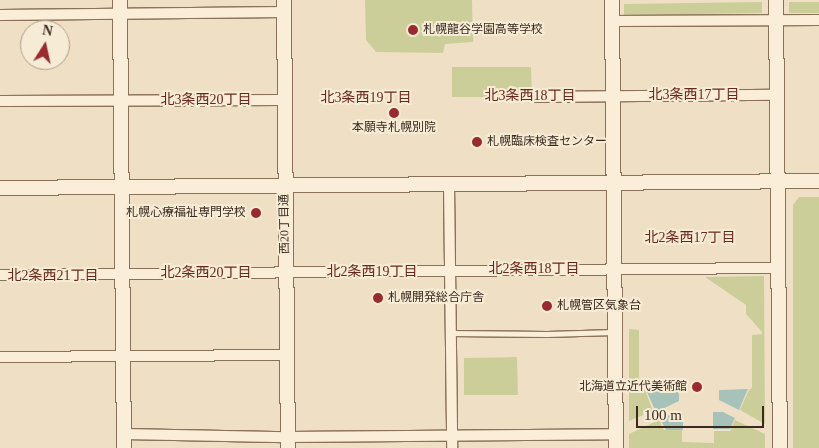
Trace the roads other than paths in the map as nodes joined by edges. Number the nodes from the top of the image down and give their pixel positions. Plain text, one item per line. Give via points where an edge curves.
1 (612, 0) edge
2 (776, 0) edge
3 (284, 6) edge
4 (120, 7) edge
5 (0, 15) edge
6 (776, 20) junction
7 (819, 20) edge
8 (612, 21) junction
9 (777, 94) junction
10 (613, 96) junction
11 (532, 97) dead end
12 (284, 100) junction
13 (120, 101) junction
14 (0, 102) edge
15 (778, 181) junction
16 (819, 181) edge
17 (613, 183) junction
18 (449, 184) junction
19 (285, 186) junction
20 (121, 187) junction
21 (0, 188) edge
22 (778, 268) junction
23 (614, 270) junction
24 (450, 271) junction
25 (286, 273) junction
26 (122, 274) junction
27 (0, 275) edge
28 (615, 332) junction
29 (451, 333) junction
30 (287, 355) junction
31 (123, 356) junction
32 (0, 357) edge
33 (616, 434) junction
34 (452, 435) junction
35 (124, 441) edge
36 (287, 442) edge
37 (452, 448) edge
38 (616, 448) edge
39 (780, 448) edge

1 - 8 street
2 - 6 street
3 - 4 street
3 - 12 street, 西20丁目通
4 - 5 street
4 - 13 street
6 - 7 street
6 - 8 street
6 - 9 street
8 - 10 street
9 - 10 street
9 - 15 street
10 - 11 street
10 - 17 street
12 - 13 street
12 - 19 street, 西20丁目通
13 - 14 street
13 - 20 street
15 - 16 street
15 - 17 street
15 - 22 street
17 - 18 street
17 - 23 street
18 - 19 street
18 - 24 street
19 - 20 street
19 - 25 street, 西20丁目通
20 - 21 street
20 - 26 street
22 - 23 street
22 - 39 street
23 - 24 street
23 - 28 street
24 - 25 street
24 - 29 street
25 - 26 street
25 - 30 street, 西20丁目通
26 - 27 street
26 - 31 street
28 - 29 lane
28 - 33 street
29 - 34 street
30 - 31 street
30 - 36 street, 西20丁目通
31 - 32 street
31 - 35 street
33 - 34 street
33 - 38 street
34 - 36 street
34 - 37 street
35 - 36 street

